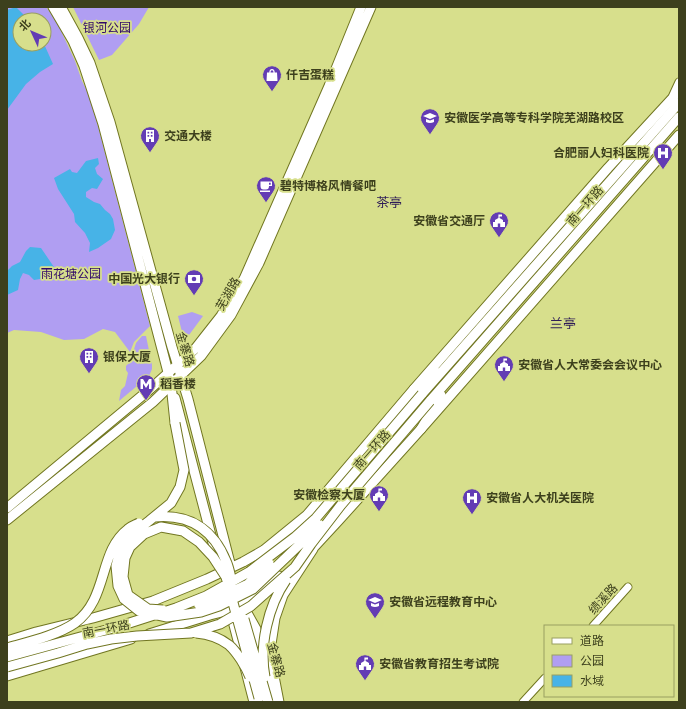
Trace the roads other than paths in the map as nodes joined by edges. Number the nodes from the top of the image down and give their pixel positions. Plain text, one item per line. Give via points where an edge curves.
1 (53, 7) edge
2 (61, 7) edge
3 (361, 7) edge
4 (371, 7) edge
5 (679, 82) edge
6 (679, 91) edge
7 (674, 102) edge
8 (679, 117) edge
9 (679, 135) edge
10 (453, 359) junction
11 (177, 365) junction
12 (168, 373) junction
13 (181, 375) junction
14 (453, 375) junction
15 (171, 384) junction
16 (414, 389) junction
17 (421, 429) junction
18 (341, 505) junction
19 (7, 508) edge
20 (7, 520) edge
21 (295, 537) junction
22 (315, 546) junction
23 (295, 567) junction
24 (232, 568) junction
25 (221, 573) junction
26 (628, 587) dead end
27 (242, 605) junction
28 (230, 610) junction
29 (594, 625) edge
30 (156, 632) junction
31 (191, 632) junction
32 (7, 641) edge
33 (7, 648) edge
34 (7, 658) edge
35 (242, 658) junction
36 (7, 667) edge
37 (7, 676) edge
38 (544, 679) edge
39 (262, 701) edge
40 (249, 702) edge
41 (274, 702) edge
42 (279, 702) edge
43 (523, 702) edge

1 - 12 main road, 金寨路 via 81,60 103,124
2 - 11 main road, 金寨路 via 90,63 110,122
3 - 11 main road, 芜湖路 via 244,279 196,349
4 - 13 main road, 芜湖路 via 259,263 231,315 201,356
5 - 7 street
6 - 7 main road
7 - 10 main road, 南一环路
7 - 16 main road via 608,168
8 - 14 main road, 南一环路
9 - 17 main road
10 - 16 main road
10 - 21 main road, 南一环路, bridge via 316,518
11 - 12 main road, 芜湖路
11 - 13 main road, 金寨路
12 - 15 main road, 金寨路
12 - 19 main road, 芜湖路
13 - 15 main road, 芜湖路
13 - 24 main road, 金寨路
14 - 17 main road
14 - 18 main road, 南一环路, bridge
15 - 18 main road, bridge via 184,470 180,487 171,503 130,535 120,547 116,566 118,586 124,599 139,611 167,617 201,612 253,589
15 - 20 main road, 芜湖路 via 153,402
15 - 25 main road, 金寨路
16 - 24 main road via 307,515 264,550
17 - 22 main road
18 - 23 main road, 南一环路, bridge
21 - 34 main road, 南一环路, bridge via 250,572 206,596 116,627
21 - 39 main road, bridge via 248,584 236,590 230,593 218,598 178,612 148,608 128,595 123,577 125,558 130,547 144,534 161,527 183,531 199,542 226,577 228,584 230,591 232,598 234,605 250,663
22 - 27 main road
22 - 42 main road via 283,595 275,618 272,644 273,671
23 - 31 main road, 南一环路, bridge via 252,606 220,624
23 - 39 main road, bridge via 284,583 268,619
24 - 25 main road
24 - 27 main road, 金寨路
25 - 28 main road, 金寨路
25 - 32 main road via 153,601
26 - 29 street, 绩溪路
27 - 28 main road
27 - 41 main road, 金寨路 via 256,629
28 - 30 main road
28 - 35 main road, 金寨路
30 - 35 main road via 190,629 216,633 230,642
30 - 37 main road
31 - 36 main road, 南一环路, bridge via 111,639
31 - 39 main road, bridge via 216,638 229,646 250,675
33 - 39 main road, bridge via 61,631 76,622 96,598 110,552 128,528 154,517 179,518 193,522 211,536 226,562 255,655
35 - 39 main road
35 - 40 main road, bridge via 243,678
38 - 43 street

